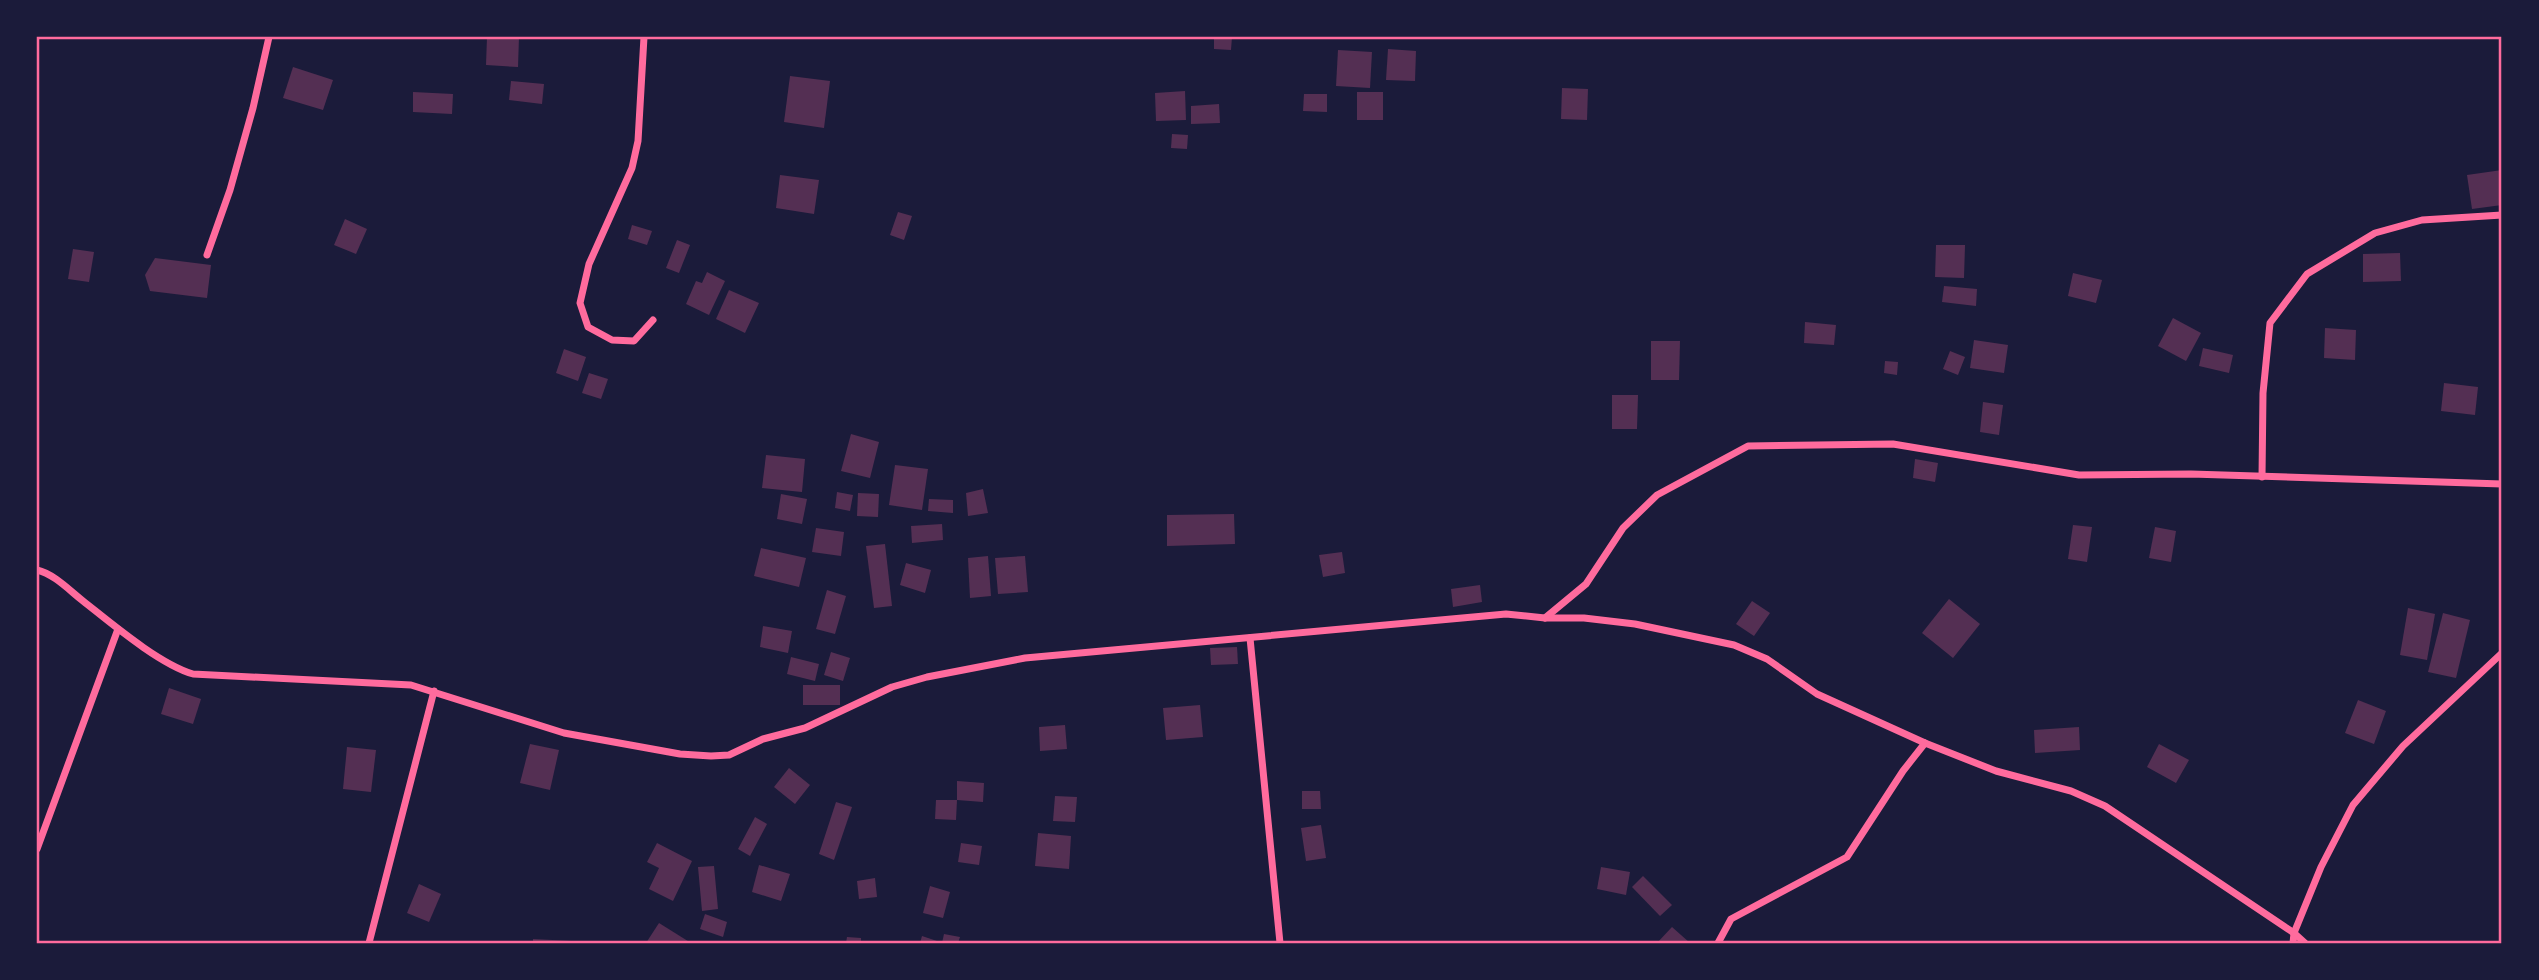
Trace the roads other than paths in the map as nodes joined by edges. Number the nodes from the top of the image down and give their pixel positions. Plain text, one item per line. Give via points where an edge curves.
1 (269, 37) edge
2 (645, 37) edge
3 (2502, 215) edge
4 (207, 255) dead end
5 (653, 320) dead end
6 (2262, 477) junction
7 (2502, 484) edge
8 (37, 570) edge
9 (1545, 618) junction
10 (118, 628) junction
11 (1250, 638) junction
12 (2502, 653) edge
13 (434, 691) junction
14 (1925, 743) junction
15 (37, 849) edge
16 (2294, 933) junction
17 (369, 943) edge
18 (1280, 943) edge
19 (1718, 943) edge
20 (2292, 943) edge
21 (2305, 943) edge

1 - 4 street via 230,191
2 - 5 street via 632,168 589,264 580,303 588,327 612,340 634,341
3 - 6 street via 2421,220 2375,233 2307,274 2270,323
6 - 7 street
6 - 9 street via 2079,475 1893,444 1748,446 1657,495 1623,528 1586,584
8 - 10 street
9 - 11 street via 1506,614
9 - 14 street via 1635,624 1734,645 1767,659 1817,694
10 - 13 street via 193,674 374,682
10 - 15 street
11 - 13 street via 1025,658 927,677 892,687 805,728 763,739 729,755 680,754 564,733
11 - 18 street
12 - 16 street via 2403,746 2353,805
13 - 17 street
14 - 16 street via 2105,806
14 - 19 street via 1847,857 1731,919
16 - 20 street
16 - 21 street

